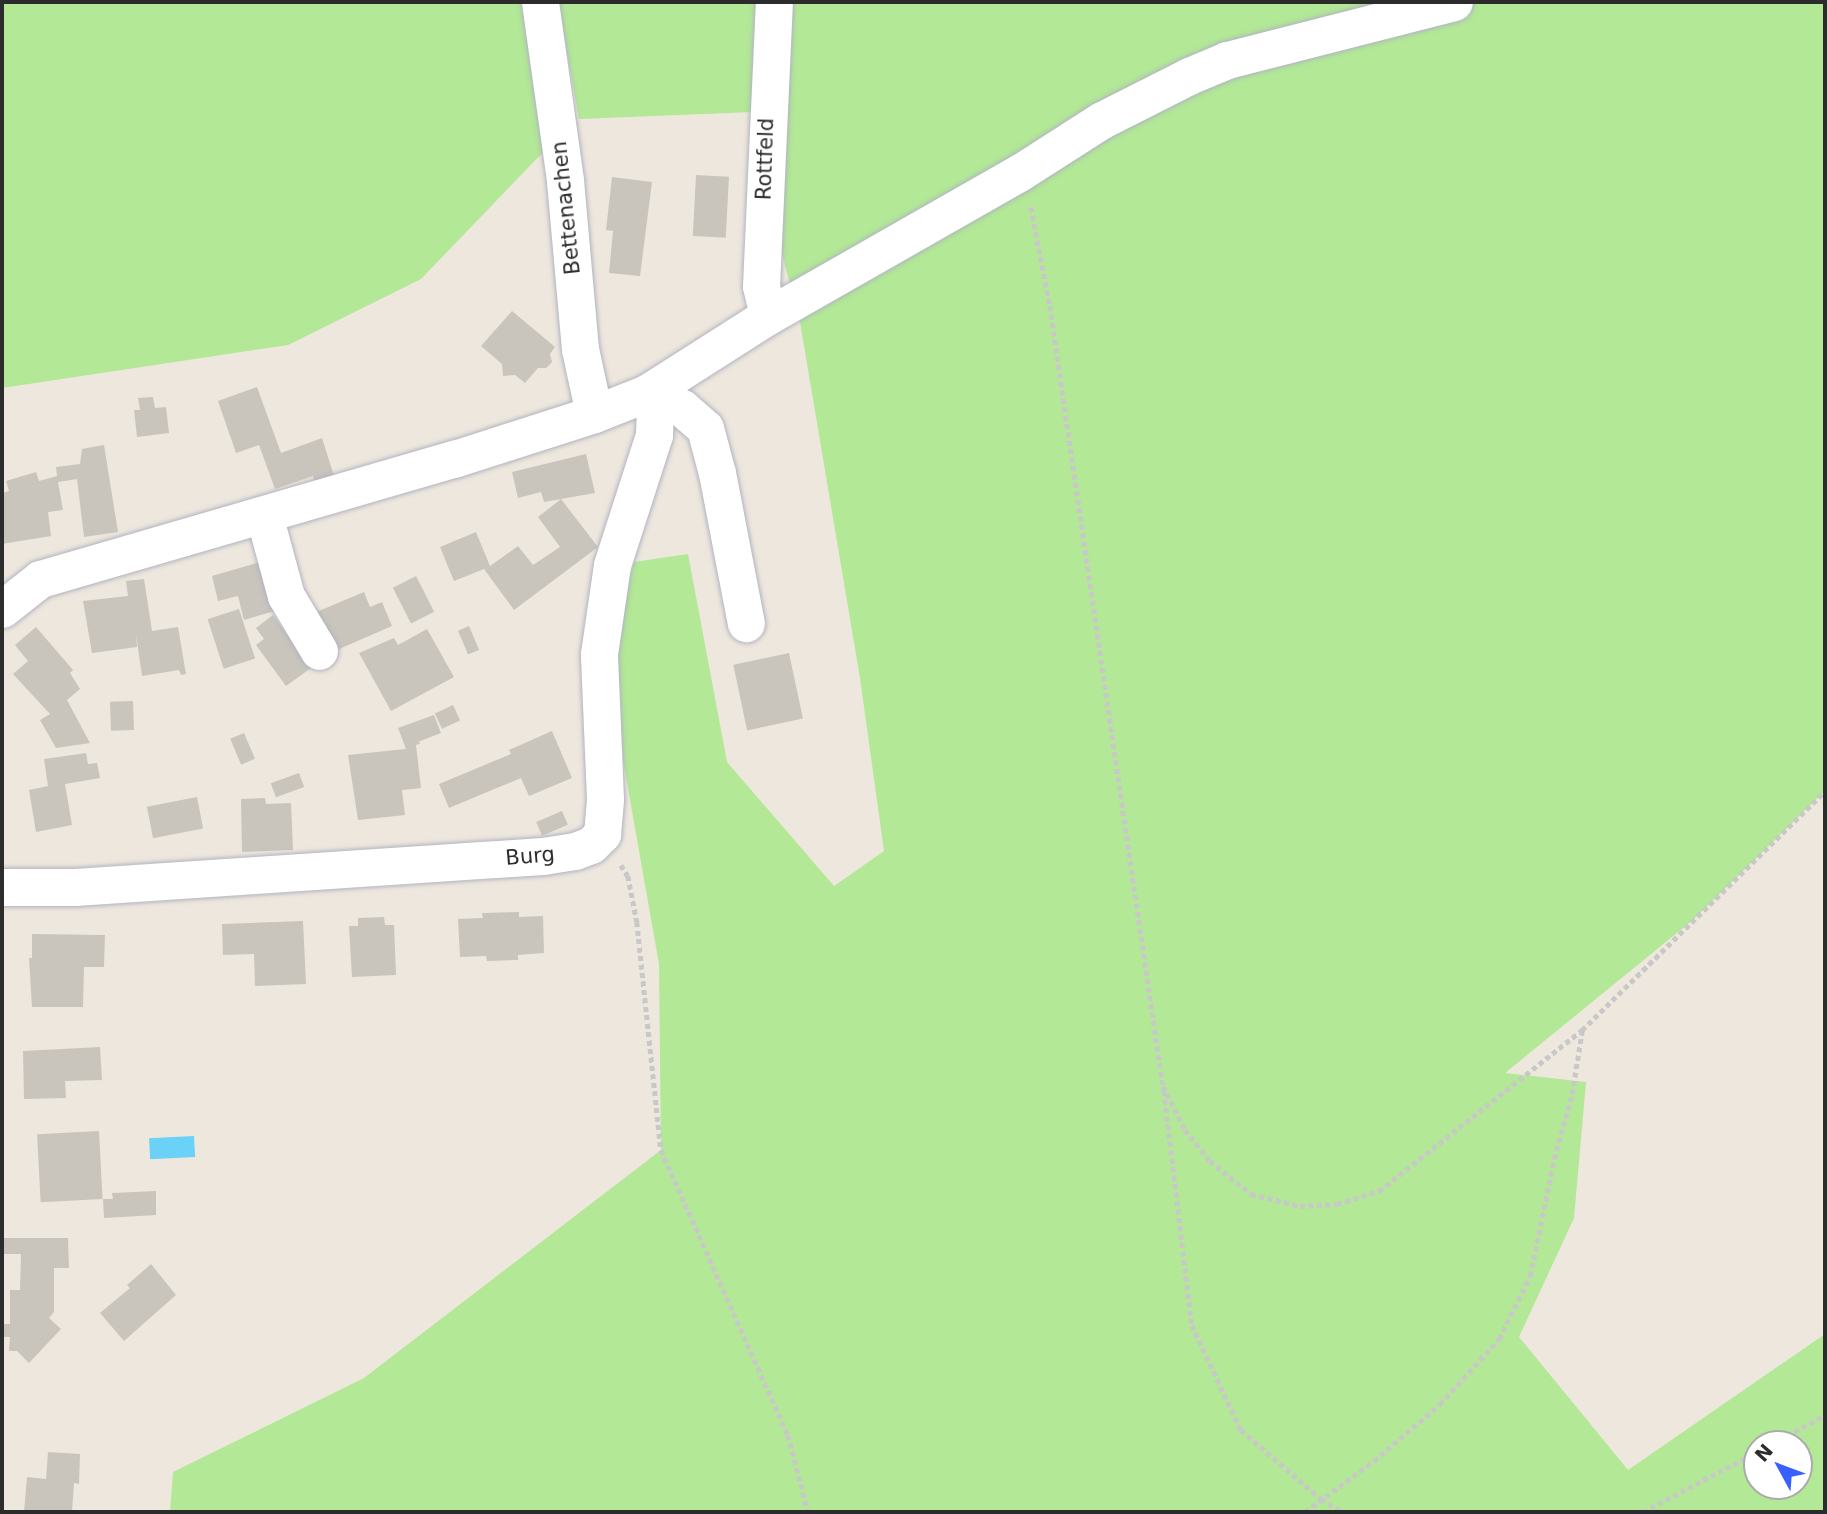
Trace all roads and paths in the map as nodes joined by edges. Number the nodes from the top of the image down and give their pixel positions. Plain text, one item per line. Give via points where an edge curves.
1 (540, 2) edge
2 (774, 2) edge
3 (1454, 2) edge
4 (1019, 173) junction
5 (768, 316) junction
6 (647, 393) junction
7 (594, 414) junction
8 (264, 515) junction
9 (2, 609) edge
10 (746, 623) dead end
11 (318, 651) dead end
12 (1825, 791) edge
13 (602, 834) junction
14 (2, 887) edge
15 (1582, 1030) junction
16 (1163, 1086) junction
17 (1825, 1415) edge
18 (1798, 1430) edge
19 (1743, 1459) edge
20 (1321, 1499) junction
21 (808, 1512) edge
22 (1305, 1512) edge
23 (1343, 1512) edge
24 (1643, 1512) edge

1 - 7 street, Bettenachen via 565,181 580,349
2 - 5 street, Rottfeld via 761,286
3 - 4 street via 1218,64 1102,120
4 - 5 street
4 - 16 path via 1032,208 1050,306
5 - 6 street
6 - 7 street
6 - 10 street via 682,408 705,428
6 - 13 street via 655,412 654,435 612,565 599,654 605,799
7 - 8 street
8 - 9 street via 40,579
8 - 11 street via 286,596
12 - 15 path
13 - 14 street, Burg via 575,851 544,856 75,887
13 - 21 path via 628,876 637,922 661,1150 788,1436
15 - 16 path via 1379,1191 1337,1204 1300,1206 1251,1194 1210,1161 1185,1130
15 - 20 path via 1530,1276 1500,1339 1440,1404
16 - 20 path via 1192,1325 1241,1430
17 - 18 path
19 - 24 path
20 - 22 path
20 - 23 path

